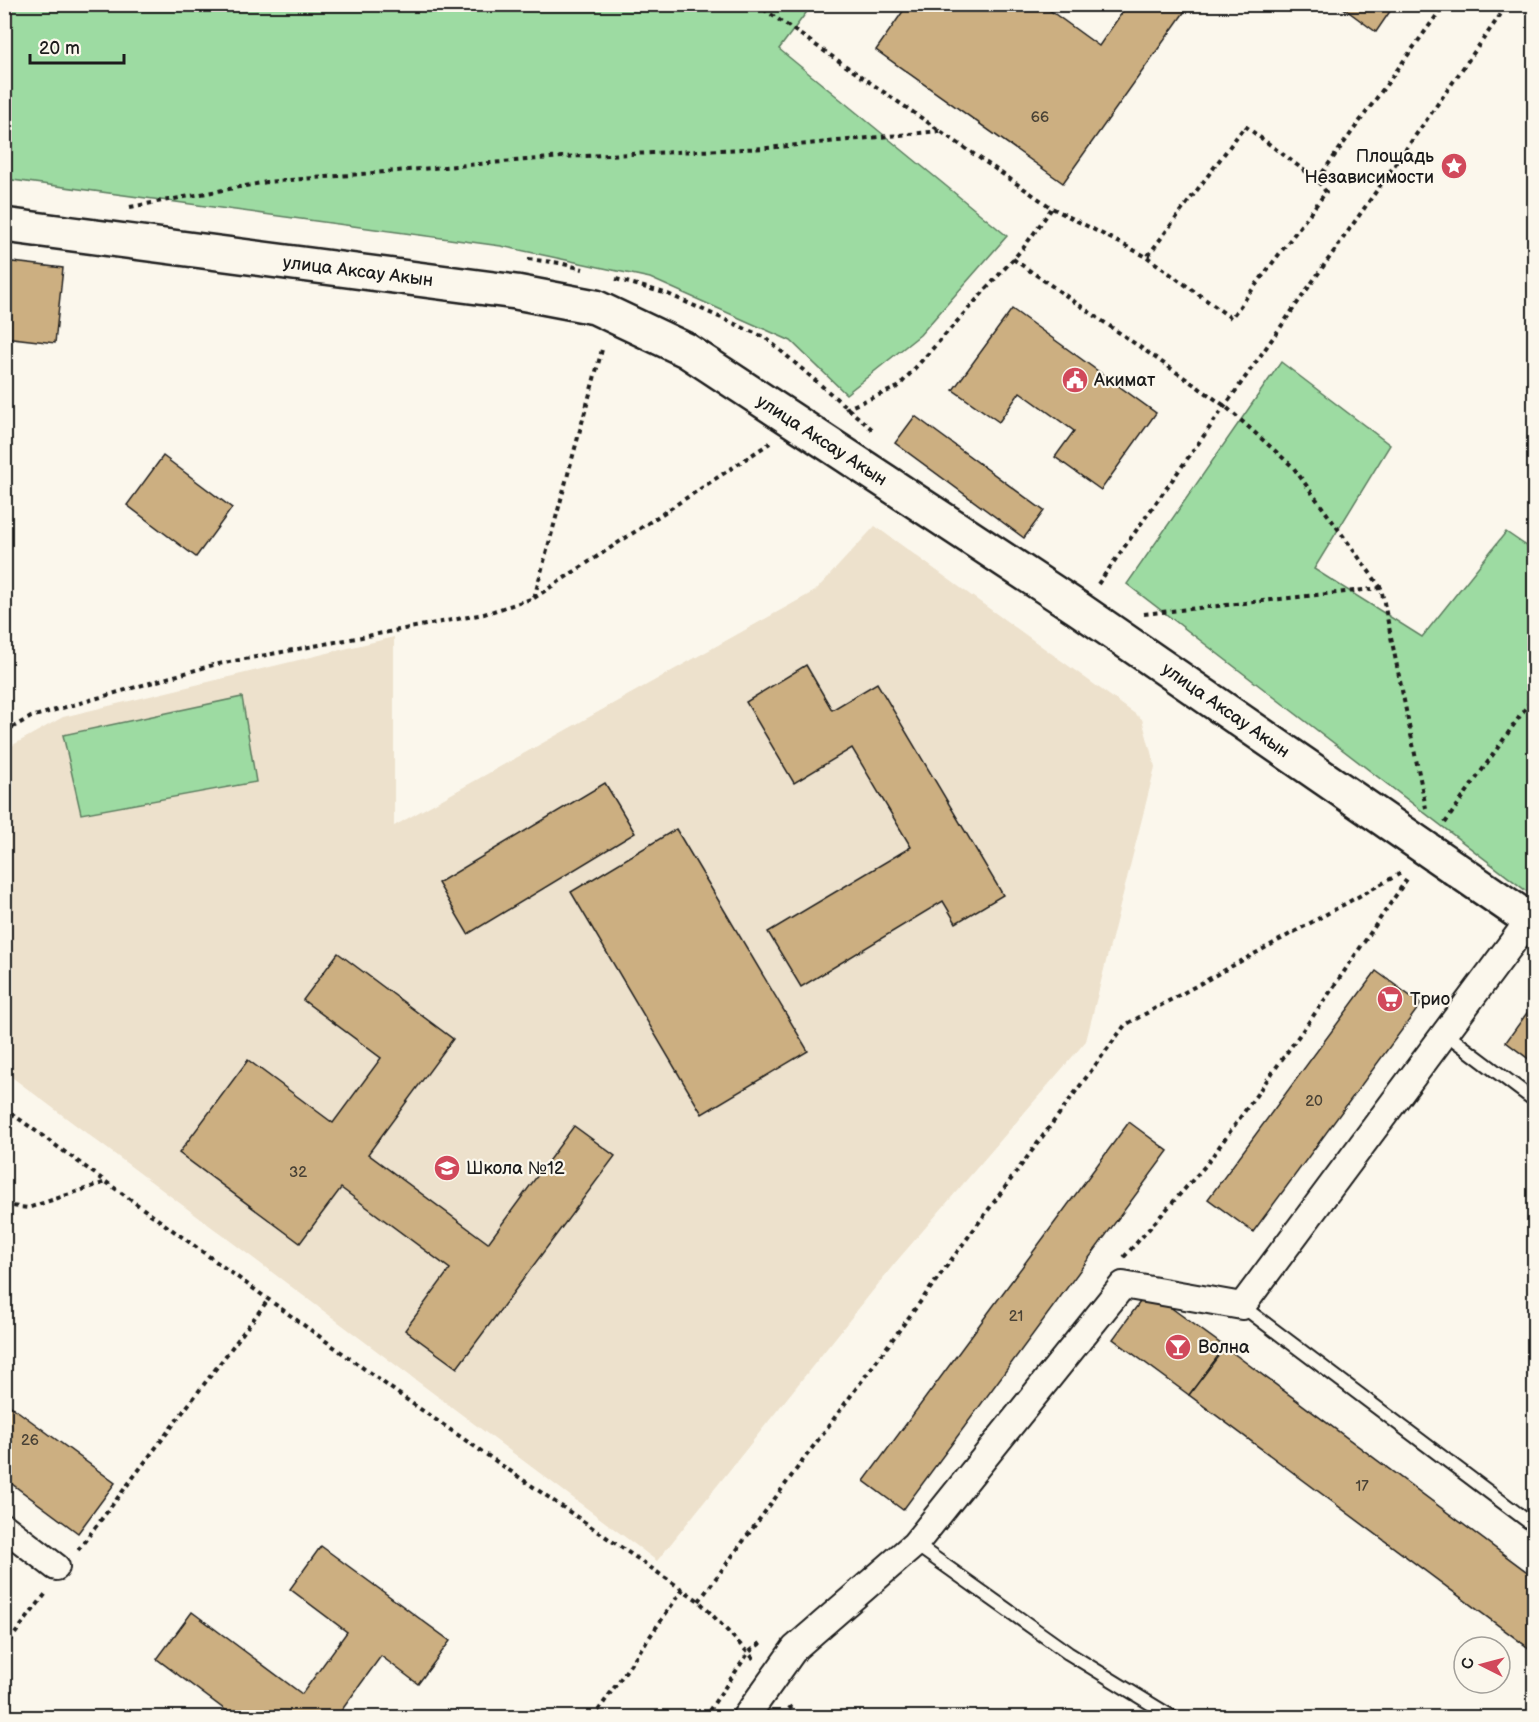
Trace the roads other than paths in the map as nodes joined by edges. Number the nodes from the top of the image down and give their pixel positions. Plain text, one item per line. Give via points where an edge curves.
1 (4, 225) edge
2 (1532, 921) edge
3 (1445, 1033) junction
4 (1534, 1100) edge
5 (1242, 1306) junction
6 (1534, 1526) edge
7 (4, 1527) edge
8 (915, 1544) junction
9 (66, 1560) road end
10 (745, 1718) edge
11 (1174, 1718) edge

1 - 2 street, улица Аксау Акын via 504,290 595,307 686,350 1079,609 1422,857
2 - 3 street
3 - 4 lane
3 - 5 street
5 - 6 lane
5 - 8 street via 1123,1285
7 - 9 street
8 - 10 street via 795,1648
8 - 11 lane via 1068,1653

